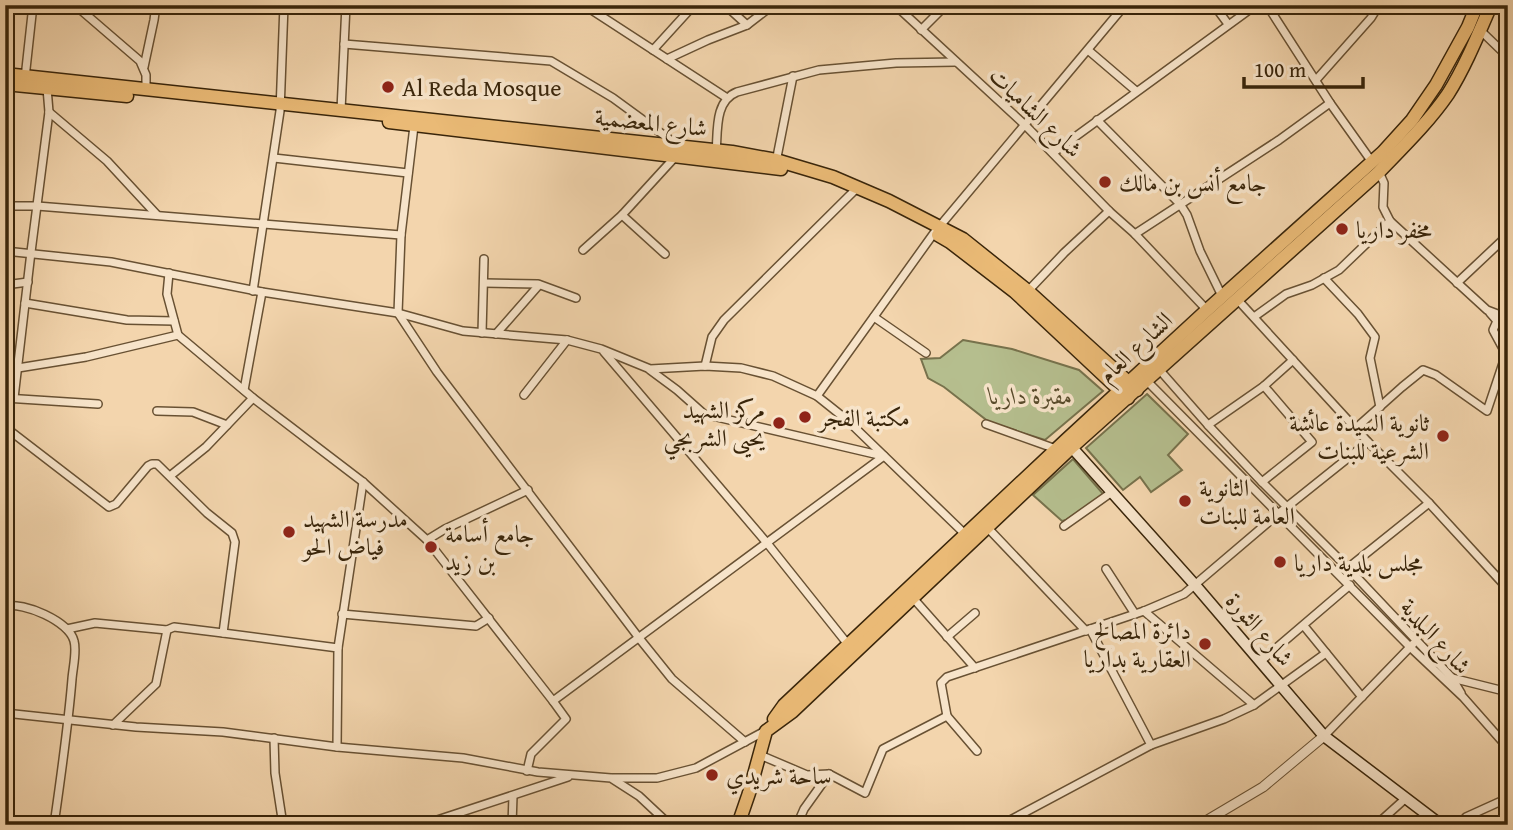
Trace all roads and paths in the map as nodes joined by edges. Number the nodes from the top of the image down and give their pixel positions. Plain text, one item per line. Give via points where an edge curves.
1 (33, 5) edge
2 (75, 5) edge
3 (156, 5) edge
4 (284, 5) edge
5 (346, 5) edge
6 (584, 5) edge
7 (694, 5) edge
8 (725, 5) edge
9 (773, 5) edge
10 (895, 5) edge
11 (946, 5) edge
12 (1125, 5) edge
13 (1214, 5) edge
14 (1256, 5) edge
15 (1267, 5) edge
16 (1379, 5) edge
17 (1477, 5) edge
18 (1491, 5) edge
19 (1228, 24) junction
20 (747, 25) junction
21 (921, 30) junction
22 (1480, 30) junction
23 (344, 44) junction
24 (653, 50) junction
25 (1088, 50) junction
26 (1508, 57) edge
27 (667, 59) junction
28 (956, 62) junction
29 (144, 67) junction
30 (5, 74) edge
31 (793, 76) junction
32 (1316, 80) junction
33 (25, 81) junction
34 (5, 84) edge
35 (47, 88) junction
36 (146, 90) junction
37 (1136, 91) junction
38 (727, 98) junction
39 (1330, 103) junction
40 (281, 107) junction
41 (341, 111) junction
42 (49, 112) junction
43 (1097, 120) junction
44 (414, 122) junction
45 (1025, 125) junction
46 (678, 151) junction
47 (1053, 153) junction
48 (716, 155) junction
49 (274, 158) junction
50 (776, 164) junction
51 (1376, 167) junction
52 (408, 173) junction
53 (854, 191) junction
54 (1180, 204) junction
55 (5, 206) edge
56 (37, 206) junction
57 (1108, 211) junction
58 (157, 215) junction
59 (622, 215) junction
60 (1390, 221) junction
61 (264, 224) junction
62 (937, 230) junction
63 (1135, 234) junction
64 (401, 235) junction
65 (1508, 235) edge
66 (583, 250) dead end
67 (5, 251) edge
68 (31, 252) junction
69 (665, 254) dead end
70 (484, 259) dead end
71 (169, 273) junction
72 (1324, 278) junction
73 (27, 282) junction
74 (484, 283) junction
75 (1457, 283) junction
76 (5, 285) edge
77 (539, 285) junction
78 (253, 290) junction
79 (1028, 291) junction
80 (262, 292) junction
81 (1228, 296) junction
82 (576, 298) dead end
83 (25, 303) junction
84 (1207, 310) junction
85 (1487, 310) junction
86 (398, 313) junction
87 (873, 317) junction
88 (1254, 317) junction
89 (1508, 318) edge
90 (174, 321) junction
91 (482, 333) junction
92 (496, 334) junction
93 (178, 335) junction
94 (567, 340) junction
95 (601, 349) junction
96 (926, 353) dead end
97 (1293, 360) junction
98 (1156, 365) junction
99 (705, 366) junction
100 (18, 368) junction
101 (650, 369) junction
102 (1170, 382) junction
103 (1133, 386) junction
104 (1264, 386) junction
105 (244, 390) junction
106 (1157, 391) junction
107 (524, 396) dead end
108 (817, 396) junction
109 (5, 398) edge
110 (14, 398) junction
111 (253, 398) junction
112 (98, 404) dead end
113 (1380, 407) junction
114 (157, 411) dead end
115 (986, 424) dead end
116 (228, 425) junction
117 (1208, 425) junction
118 (5, 427) edge
119 (1356, 428) junction
120 (1368, 442) junction
121 (1064, 445) junction
122 (884, 456) junction
123 (170, 476) junction
124 (363, 482) junction
125 (1262, 482) junction
126 (528, 490) junction
127 (1112, 492) junction
128 (1429, 503) junction
129 (1287, 507) junction
130 (1278, 514) junction
131 (984, 523) junction
132 (1064, 526) dead end
133 (969, 537) junction
134 (427, 540) junction
135 (767, 543) junction
136 (1348, 568) junction
137 (1106, 569) dead end
138 (1195, 585) junction
139 (1350, 585) junction
140 (1508, 589) edge
141 (913, 598) junction
142 (5, 606) edge
143 (1144, 611) junction
144 (975, 613) dead end
145 (342, 614) junction
146 (1135, 614) junction
147 (489, 618) junction
148 (1304, 626) junction
149 (67, 629) junction
150 (167, 630) junction
151 (1088, 630) junction
152 (223, 633) junction
153 (947, 637) junction
154 (639, 638) junction
155 (1413, 644) junction
156 (851, 648) junction
157 (338, 649) junction
158 (1326, 653) junction
159 (1260, 662) junction
160 (975, 668) junction
161 (1452, 678) junction
162 (1281, 686) junction
163 (1508, 692) edge
164 (1362, 697) junction
165 (1463, 697) junction
166 (553, 701) junction
167 (1254, 705) junction
168 (5, 713) edge
169 (947, 716) junction
170 (69, 720) junction
171 (114, 725) junction
172 (766, 731) junction
173 (1324, 736) junction
174 (274, 738) junction
175 (745, 742) junction
176 (1151, 745) junction
177 (337, 747) junction
178 (1508, 748) edge
179 (977, 751) dead end
180 (760, 755) junction
181 (527, 771) junction
182 (829, 774) junction
183 (573, 775) junction
184 (611, 778) junction
185 (513, 796) junction
186 (1406, 798) junction
187 (1508, 798) edge
188 (54, 825) edge
189 (283, 825) edge
190 (422, 825) edge
191 (512, 825) edge
192 (670, 825) edge
193 (738, 825) edge
194 (797, 825) edge
195 (1001, 825) edge
196 (1199, 825) edge
197 (1376, 825) edge
198 (1441, 825) edge
199 (1459, 825) edge

1 - 33 street
2 - 29 street
3 - 29 street
4 - 40 street
5 - 23 street
6 - 24 street
7 - 24 street
8 - 20 street
9 - 20 street
10 - 21 street, شارع الشاميات
11 - 21 street
12 - 25 street
13 - 19 street
14 - 19 street
15 - 32 street
16 - 32 street
17 - 51 main road, الشارع العام via 1425,103
18 - 22 main road, الشارع العام
19 - 37 street
20 - 27 street
21 - 28 street, شارع الشاميات
22 - 26 street
22 - 51 main road, الشارع العام via 1447,95 1420,131
23 - 41 street
23 - 46 street via 551,61 613,98
24 - 27 street
25 - 37 street
25 - 45 street
27 - 38 street
28 - 31 street via 846,67
28 - 45 street, شارع الشاميات
29 - 36 street
30 - 33 main road, شارع المعضمية
31 - 38 street
31 - 50 street
32 - 39 street
33 - 34 main road, شارع المعضمية
33 - 35 main road, شارع المعضمية
33 - 36 main road, شارع المعضمية
35 - 40 main road, شارع المعضمية
35 - 42 street
36 - 40 main road, شارع المعضمية
37 - 43 street
38 - 48 street via 720,109
39 - 51 street
39 - 54 street
40 - 41 main road, شارع المعضمية
40 - 44 main road, شارع المعضمية
40 - 49 street
41 - 44 main road, شارع المعضمية
42 - 56 street
42 - 58 street via 107,161
43 - 47 street
43 - 54 street
44 - 46 main road, شارع المعضمية
44 - 52 street
45 - 47 street, شارع الشاميات
45 - 62 street
46 - 48 main road, شارع المعضمية
46 - 59 street
47 - 57 street, شارع الشاميات
48 - 50 main road, شارع المعضمية
49 - 52 street
49 - 61 street
50 - 53 main road, شارع المعضمية
50 - 62 main road, شارع المعضمية via 855,185
51 - 60 street via 1384,183 1383,207
51 - 81 main road, الشارع العام
52 - 64 street
53 - 62 main road, شارع المعضمية
53 - 99 street via 724,320 712,337
54 - 63 street
54 - 81 street via 1200,251
55 - 56 street
56 - 58 street
56 - 68 street
57 - 63 street, شارع الشاميات
57 - 79 street
58 - 61 street
59 - 66 street
59 - 69 street
60 - 72 street via 1339,270
60 - 75 street
61 - 64 street
61 - 78 street
62 - 79 main road, شارع المعضمية via 963,239
62 - 87 street
62 - 103 main road, شارع المعضمية
63 - 84 street, شارع الشاميات
64 - 86 street
65 - 75 street
67 - 68 street
68 - 71 street
68 - 73 street
70 - 74 street
71 - 78 street
71 - 90 street via 167,294
72 - 88 street via 1286,294
72 - 113 street via 1375,337 1370,358
73 - 76 street
73 - 83 street
74 - 77 street
74 - 91 street
75 - 85 street
77 - 82 street
77 - 92 street
78 - 80 street
79 - 103 main road, شارع المعضمية
80 - 86 street
80 - 105 street
81 - 84 main road, الشارع العام
81 - 88 street
81 - 98 main road, الشارع العام
83 - 90 street via 127,320
83 - 100 street
84 - 98 main road, الشارع العام
85 - 89 street
85 - 113 street via 1497,321 1493,330 1506,354 1487,411 1423,370
86 - 91 street
86 - 126 street
87 - 96 street
87 - 108 street
88 - 97 street
90 - 93 street
91 - 92 street
92 - 94 street
93 - 100 street
93 - 105 street
94 - 95 street
94 - 107 street
95 - 101 street
95 - 135 street
97 - 104 street
97 - 119 street
98 - 102 street, شارع البلدية
98 - 103 main road, الشارع العام
99 - 101 street
99 - 108 street via 773,376
100 - 110 street
101 - 122 street via 704,414
102 - 106 street
102 - 117 street, شارع البلدية
103 - 106 street, شارع البلدية
103 - 121 main road, الشارع العام
104 - 117 street
104 - 125 street via 1312,442
105 - 111 street
106 - 130 street, شارع البلدية
108 - 122 street
109 - 110 street
110 - 112 street
111 - 116 street
111 - 124 street
113 - 119 street
114 - 116 street via 193,412
115 - 121 street
116 - 123 street
117 - 125 street, شارع البلدية
118 - 123 street via 107,506 116,504 154,463
119 - 120 street
120 - 128 street
120 - 129 street
121 - 127 main road, شارع الثورة
121 - 131 main road, الشارع العام
122 - 133 street
122 - 135 street
123 - 152 street via 232,533 235,542
124 - 134 street
124 - 145 street
125 - 129 street, شارع البلدية
126 - 134 street
126 - 154 street
127 - 132 street
127 - 138 main road, شارع الثورة
128 - 136 street
128 - 140 street
129 - 130 street
129 - 136 street, شارع البلدية
130 - 138 street
130 - 139 street, شارع البلدية
131 - 133 main road, الشارع العام
131 - 151 street
133 - 141 main road
133 - 156 main road, الشارع العام
134 - 147 street
135 - 154 street
135 - 156 street
136 - 155 street, شارع البلدية
137 - 146 street
138 - 143 street
138 - 159 main road, شارع الثورة
139 - 148 street
139 - 155 street, شارع البلدية
141 - 153 street
141 - 156 main road
142 - 149 street via 41,612
143 - 146 street
143 - 167 street
144 - 153 street
145 - 147 street via 477,626
145 - 157 street
146 - 151 street
147 - 166 street
148 - 158 street
148 - 159 street
149 - 150 street via 95,623
149 - 170 street via 75,642
150 - 152 street
150 - 171 street via 156,684
151 - 160 street
151 - 176 street
152 - 157 street
153 - 160 street
154 - 166 street
154 - 175 street via 672,679
155 - 161 street, شارع البلدية
155 - 164 street
155 - 165 street, شارع البلدية
156 - 172 main road, الشارع العام via 784,705
157 - 177 street
158 - 162 street
158 - 164 street
159 - 162 main road, شارع الثورة
160 - 169 street via 941,683
161 - 163 street
161 - 165 street, شارع البلدية
162 - 167 street
162 - 173 main road, شارع الثورة
164 - 173 street
165 - 178 street
166 - 181 street via 566,719 531,754
167 - 176 street
168 - 170 street
169 - 179 street
169 - 182 street via 883,749 865,793
170 - 171 street
170 - 188 street
171 - 174 street
172 - 175 street
172 - 180 main road
173 - 186 main road, شارع الثورة
173 - 196 street via 1263,787
174 - 177 street
174 - 189 street
175 - 184 street via 696,768 657,778
176 - 195 street
177 - 181 street via 463,758
180 - 182 street via 807,775
180 - 193 main road
181 - 183 street
182 - 194 street
183 - 184 street
183 - 185 street
184 - 192 street
185 - 190 street
185 - 191 street
186 - 197 street
186 - 198 main road, شارع الثورة
187 - 199 street via 1466,817

